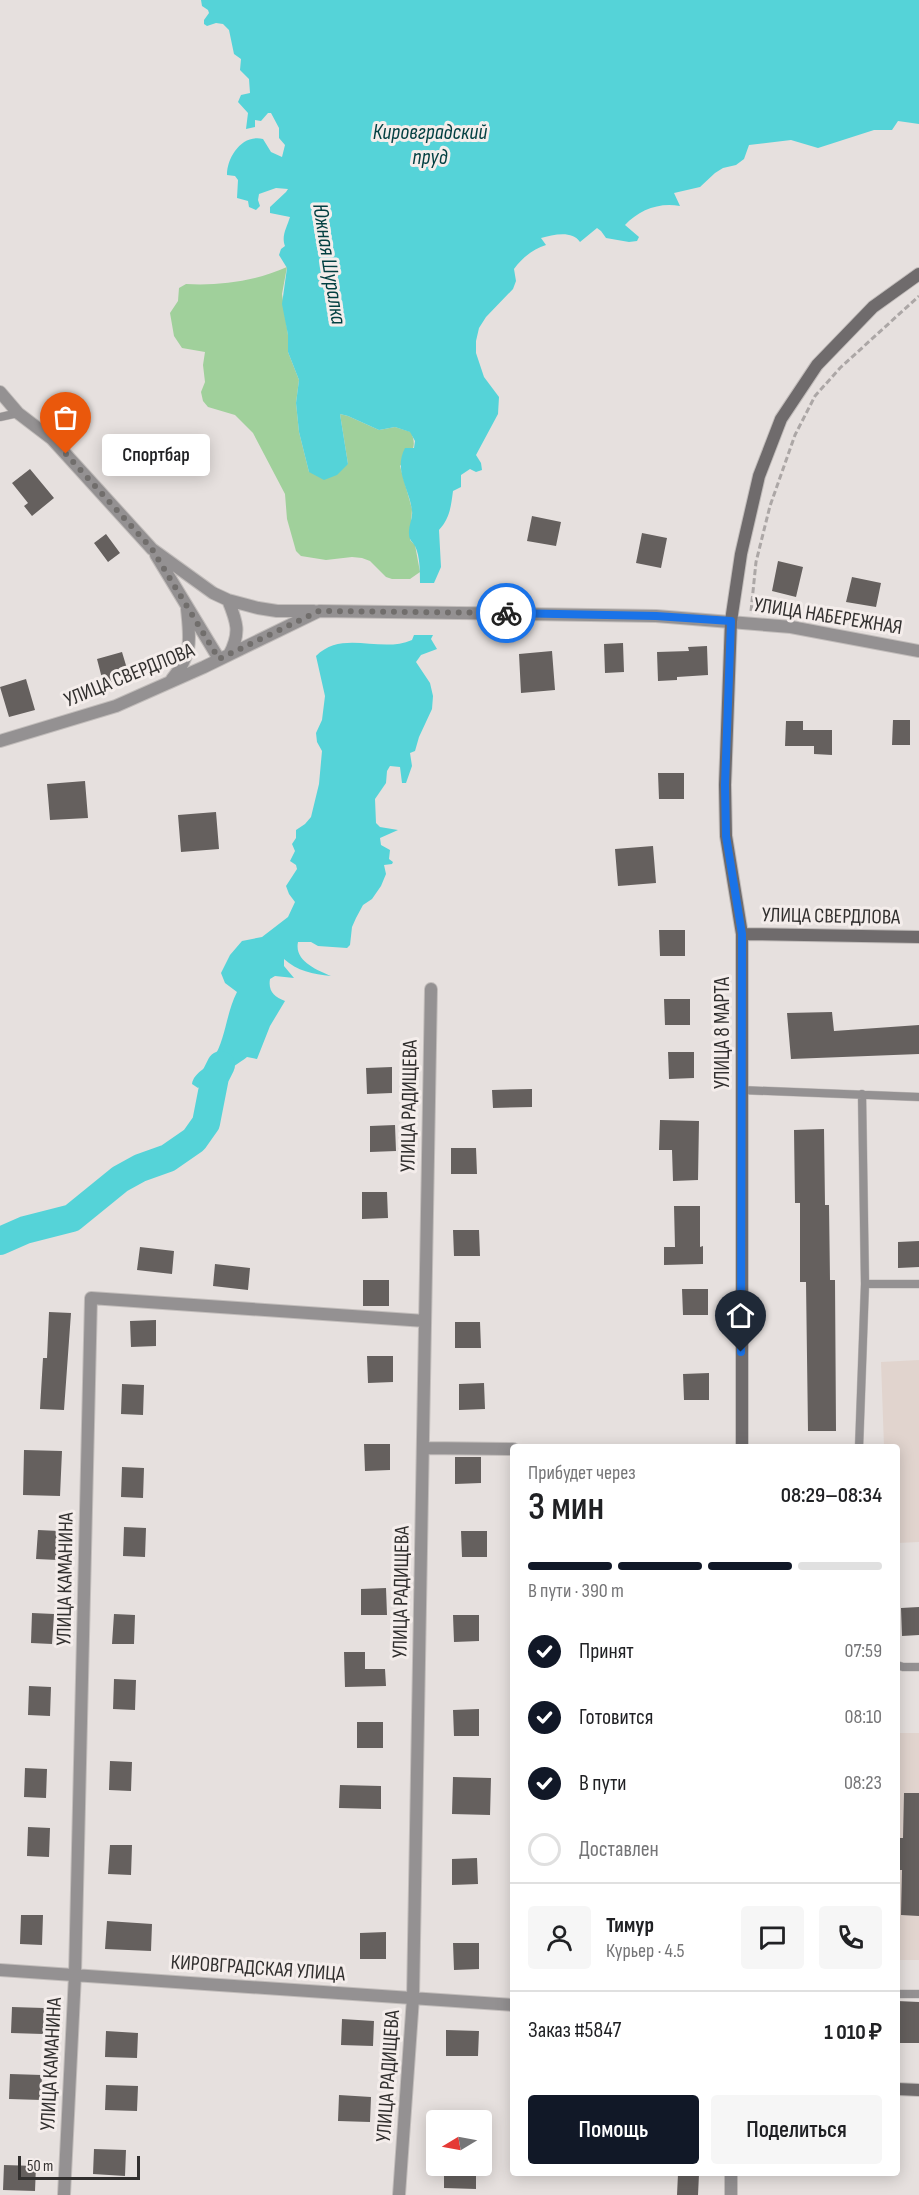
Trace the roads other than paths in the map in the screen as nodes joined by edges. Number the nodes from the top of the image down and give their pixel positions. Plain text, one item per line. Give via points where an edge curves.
1 (919, 274) edge
2 (0, 392) edge
3 (18, 413) junction
4 (0, 417) edge
5 (152, 549) junction
6 (228, 600) junction
7 (186, 605) junction
8 (319, 611) junction
9 (731, 621) junction
10 (919, 651) edge
11 (224, 657) junction
12 (169, 683) junction
13 (0, 741) edge
14 (742, 934) junction
15 (919, 937) edge
16 (431, 988) dead end
17 (741, 1090) junction
18 (862, 1094) junction
19 (919, 1096) edge
20 (865, 1284) junction
21 (919, 1284) edge
22 (425, 1321) junction
23 (742, 1444) edge
24 (859, 1444) edge
25 (423, 1448) junction
26 (510, 1449) edge
27 (900, 1666) edge
28 (919, 1667) edge
29 (0, 1970) edge
30 (75, 1975) junction
31 (900, 1994) edge
32 (919, 1994) edge
33 (413, 1998) junction
34 (510, 2005) edge
35 (900, 2089) edge
36 (919, 2090) edge
37 (731, 2176) edge
38 (64, 2195) edge
39 (399, 2195) edge
40 (731, 2195) edge

1 - 9 street, УЛИЦА 8 МАРТА via 873,307 817,365 781,419 759,476
2 - 3 street
3 - 4 lane
3 - 5 street via 52,439
5 - 6 street
5 - 7 street
6 - 8 street via 277,611
6 - 11 street via 237,621 236,643
7 - 11 street
7 - 12 street via 190,645 184,665
8 - 9 street, УЛИЦА СВЕРДЛОВА via 656,616
8 - 11 street, УЛИЦА СВЕРДЛОВА
9 - 10 street, УЛИЦА НАБЕРЕЖНАЯ via 791,627
9 - 14 street, УЛИЦА 8 МАРТА via 726,836
11 - 12 street, УЛИЦА СВЕРДЛОВА
12 - 13 street, УЛИЦА СВЕРДЛОВА via 116,706
14 - 15 street, УЛИЦА СВЕРДЛОВА
14 - 17 street, УЛИЦА 8 МАРТА
16 - 22 street, УЛИЦА РАДИЩЕВА
17 - 18 lane
17 - 23 street, УЛИЦА 8 МАРТА
18 - 19 lane
18 - 20 lane
20 - 21 lane
20 - 24 lane
22 - 25 street, УЛИЦА РАДИЩЕВА
22 - 30 street, УЛИЦА КАМАНИНА via 91,1298
25 - 26 street
25 - 33 street, УЛИЦА РАДИЩЕВА
27 - 28 lane
29 - 30 street, КИРОВГРАДСКАЯ УЛИЦА
30 - 33 street, КИРОВГРАДСКАЯ УЛИЦА
30 - 38 street, УЛИЦА КАМАНИНА
31 - 32 lane
33 - 34 street, КИРОВГРАДСКАЯ УЛИЦА
33 - 39 street, УЛИЦА РАДИЩЕВА
35 - 36 street
37 - 40 street

